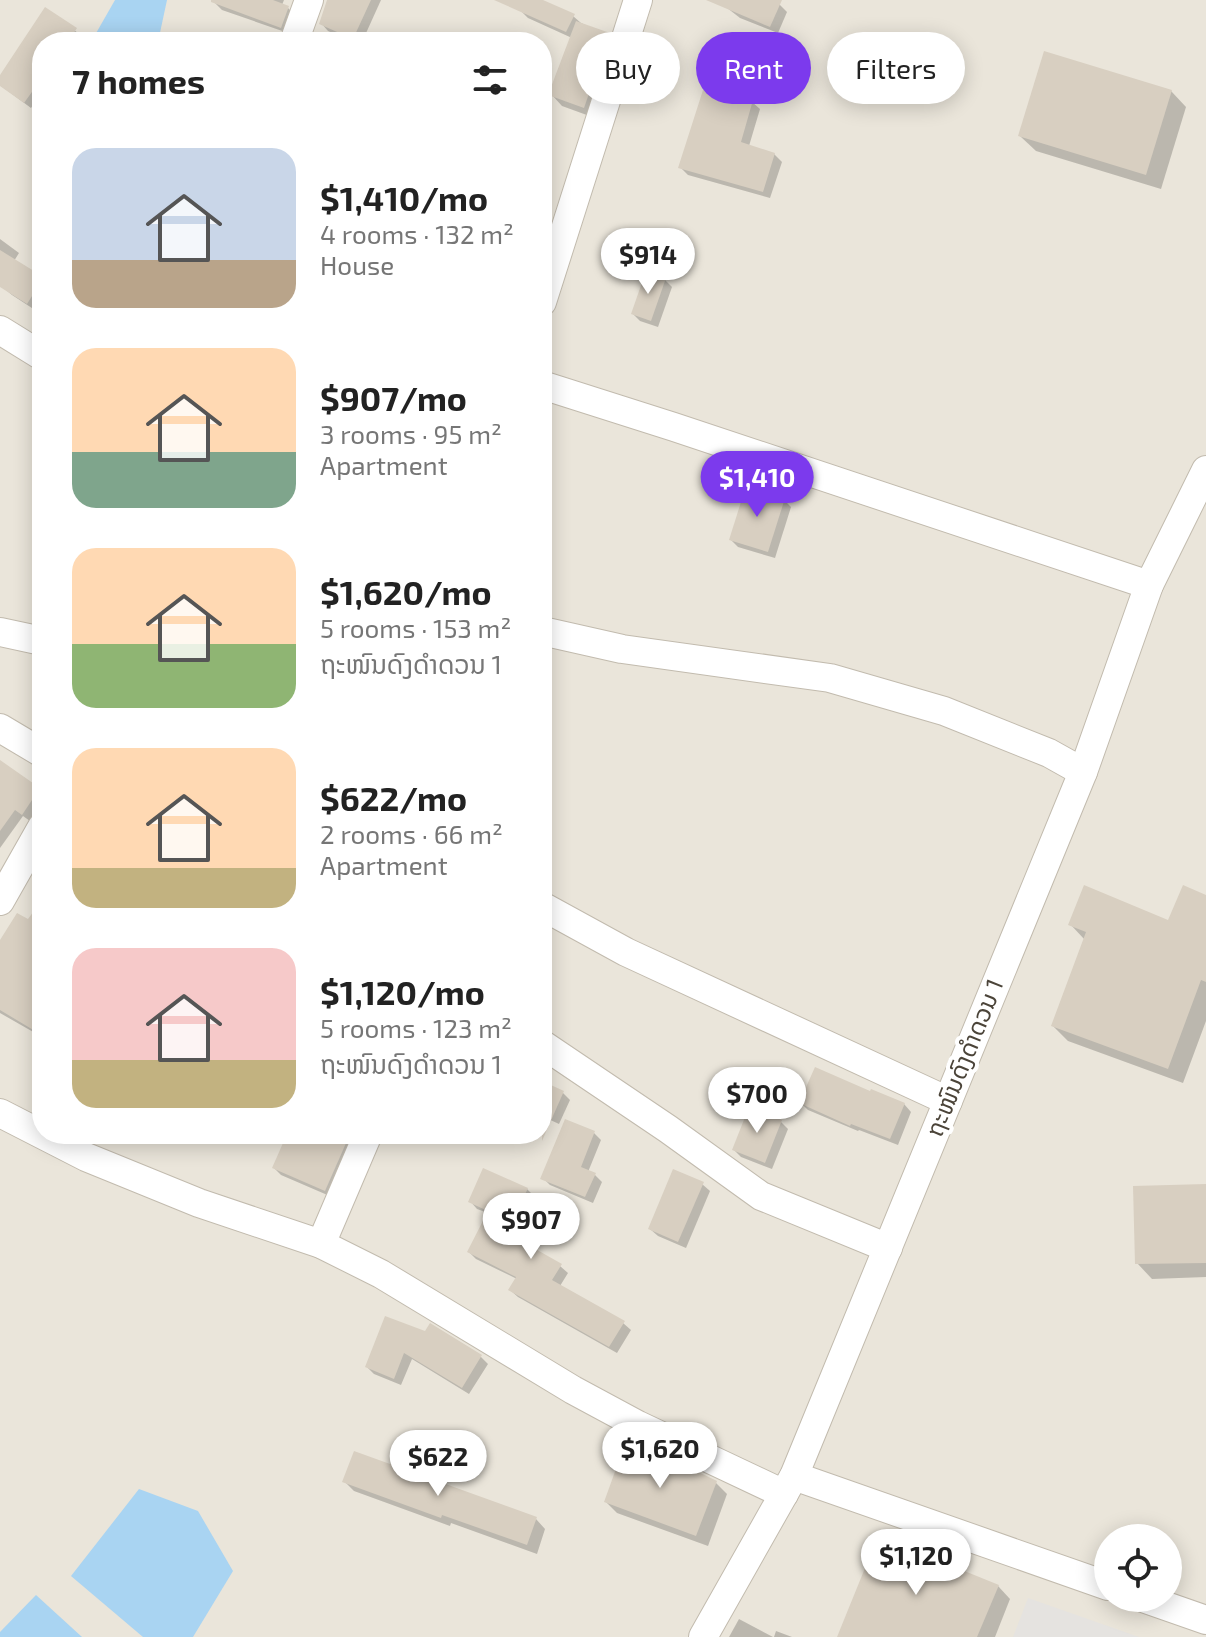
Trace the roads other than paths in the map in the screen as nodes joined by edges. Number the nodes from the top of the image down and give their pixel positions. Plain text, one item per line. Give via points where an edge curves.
1 (309, 0) edge
2 (638, 0) edge
3 (298, 32) edge
4 (552, 271) edge
5 (0, 330) edge
6 (32, 350) edge
7 (552, 388) edge
8 (1206, 470) edge
9 (1149, 585) junction
10 (0, 632) edge
11 (552, 633) edge
12 (32, 639) edge
13 (0, 728) edge
14 (32, 747) edge
15 (1083, 772) junction
16 (32, 845) edge
17 (0, 901) edge
18 (552, 911) edge
19 (552, 1051) edge
20 (948, 1101) junction
21 (0, 1113) edge
22 (32, 1129) edge
23 (61, 1144) edge
24 (364, 1144) edge
25 (321, 1244) junction
26 (888, 1248) junction
27 (789, 1485) junction
28 (1094, 1582) edge
29 (1182, 1612) edge
30 (1206, 1620) edge
31 (703, 1637) edge

1 - 3 street
2 - 4 street
5 - 6 street
7 - 9 street
8 - 9 street, ຖະໜົນດົງດຳດວນ 1
9 - 15 street, ຖະໜົນດົງດຳດວນ 1
10 - 12 street
11 - 15 street via 622,649 830,678 944,711
13 - 14 street
15 - 20 street, ຖະໜົນດົງດຳດວນ 1
16 - 17 street
18 - 20 street via 626,952
19 - 26 street via 761,1196
20 - 26 street, ຖະໜົນດົງດຳດວນ 1
21 - 22 street
23 - 25 street via 199,1203
24 - 25 street
25 - 27 street via 625,1418
26 - 27 street, ຖະໜົນດົງດຳດວນ 1
27 - 28 street
27 - 31 street, ຖະໜົນດົງດຳດວນ 1
29 - 30 street

